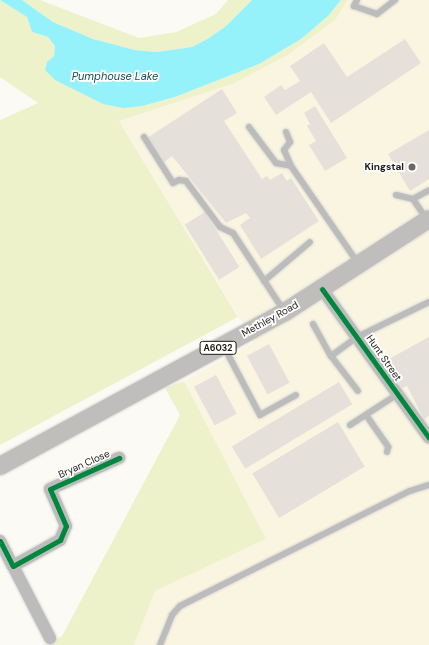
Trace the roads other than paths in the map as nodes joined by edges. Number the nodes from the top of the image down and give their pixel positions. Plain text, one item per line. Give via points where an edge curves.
1 (357, 0) edge
2 (395, 0) edge
3 (249, 127) dead end
4 (286, 132) dead end
5 (144, 137) dead end
6 (291, 166) junction
7 (429, 190) edge
8 (396, 195) dead end
9 (413, 199) junction
10 (428, 221) edge
11 (310, 242) dead end
12 (360, 266) junction
13 (264, 281) junction
14 (322, 289) junction
15 (429, 302) edge
16 (284, 312) junction
17 (312, 324) dead end
18 (357, 337) junction
19 (223, 345) junction
20 (331, 356) junction
21 (358, 392) dead end
22 (398, 394) junction
23 (296, 395) dead end
24 (366, 415) junction
25 (350, 426) dead end
26 (429, 438) edge
27 (387, 452) dead end
28 (119, 458) dead end
29 (0, 466) edge
30 (429, 485) edge
31 (0, 541) edge
32 (13, 566) junction
33 (50, 638) dead end
34 (160, 645) edge

1 - 2 lane via 354,6 377,14
3 - 6 lane via 276,163
4 - 6 lane via 290,142 284,150
5 - 13 lane via 173,183 178,180 186,181 220,227 233,233
6 - 12 lane
7 - 9 lane
8 - 9 lane
9 - 10 lane
10 - 12 main road, Methley Road / A6032
11 - 13 lane
12 - 14 main road, Methley Road / A6032
13 - 16 lane
14 - 16 main road, Methley Road / A6032
14 - 18 street, Hunt Street
15 - 18 lane
16 - 19 main road, Methley Road / A6032
17 - 20 lane
18 - 20 lane
18 - 22 street, Hunt Street
19 - 23 lane via 260,415
19 - 29 main road, Methley Road / A6032
20 - 21 lane
22 - 24 lane
22 - 26 street, Hunt Street
24 - 25 lane
24 - 27 lane via 388,448
28 - 32 street, Bryan Close via 50,488 66,526 60,540
30 - 34 lane via 403,494 180,606 172,615
31 - 32 street
32 - 33 street

